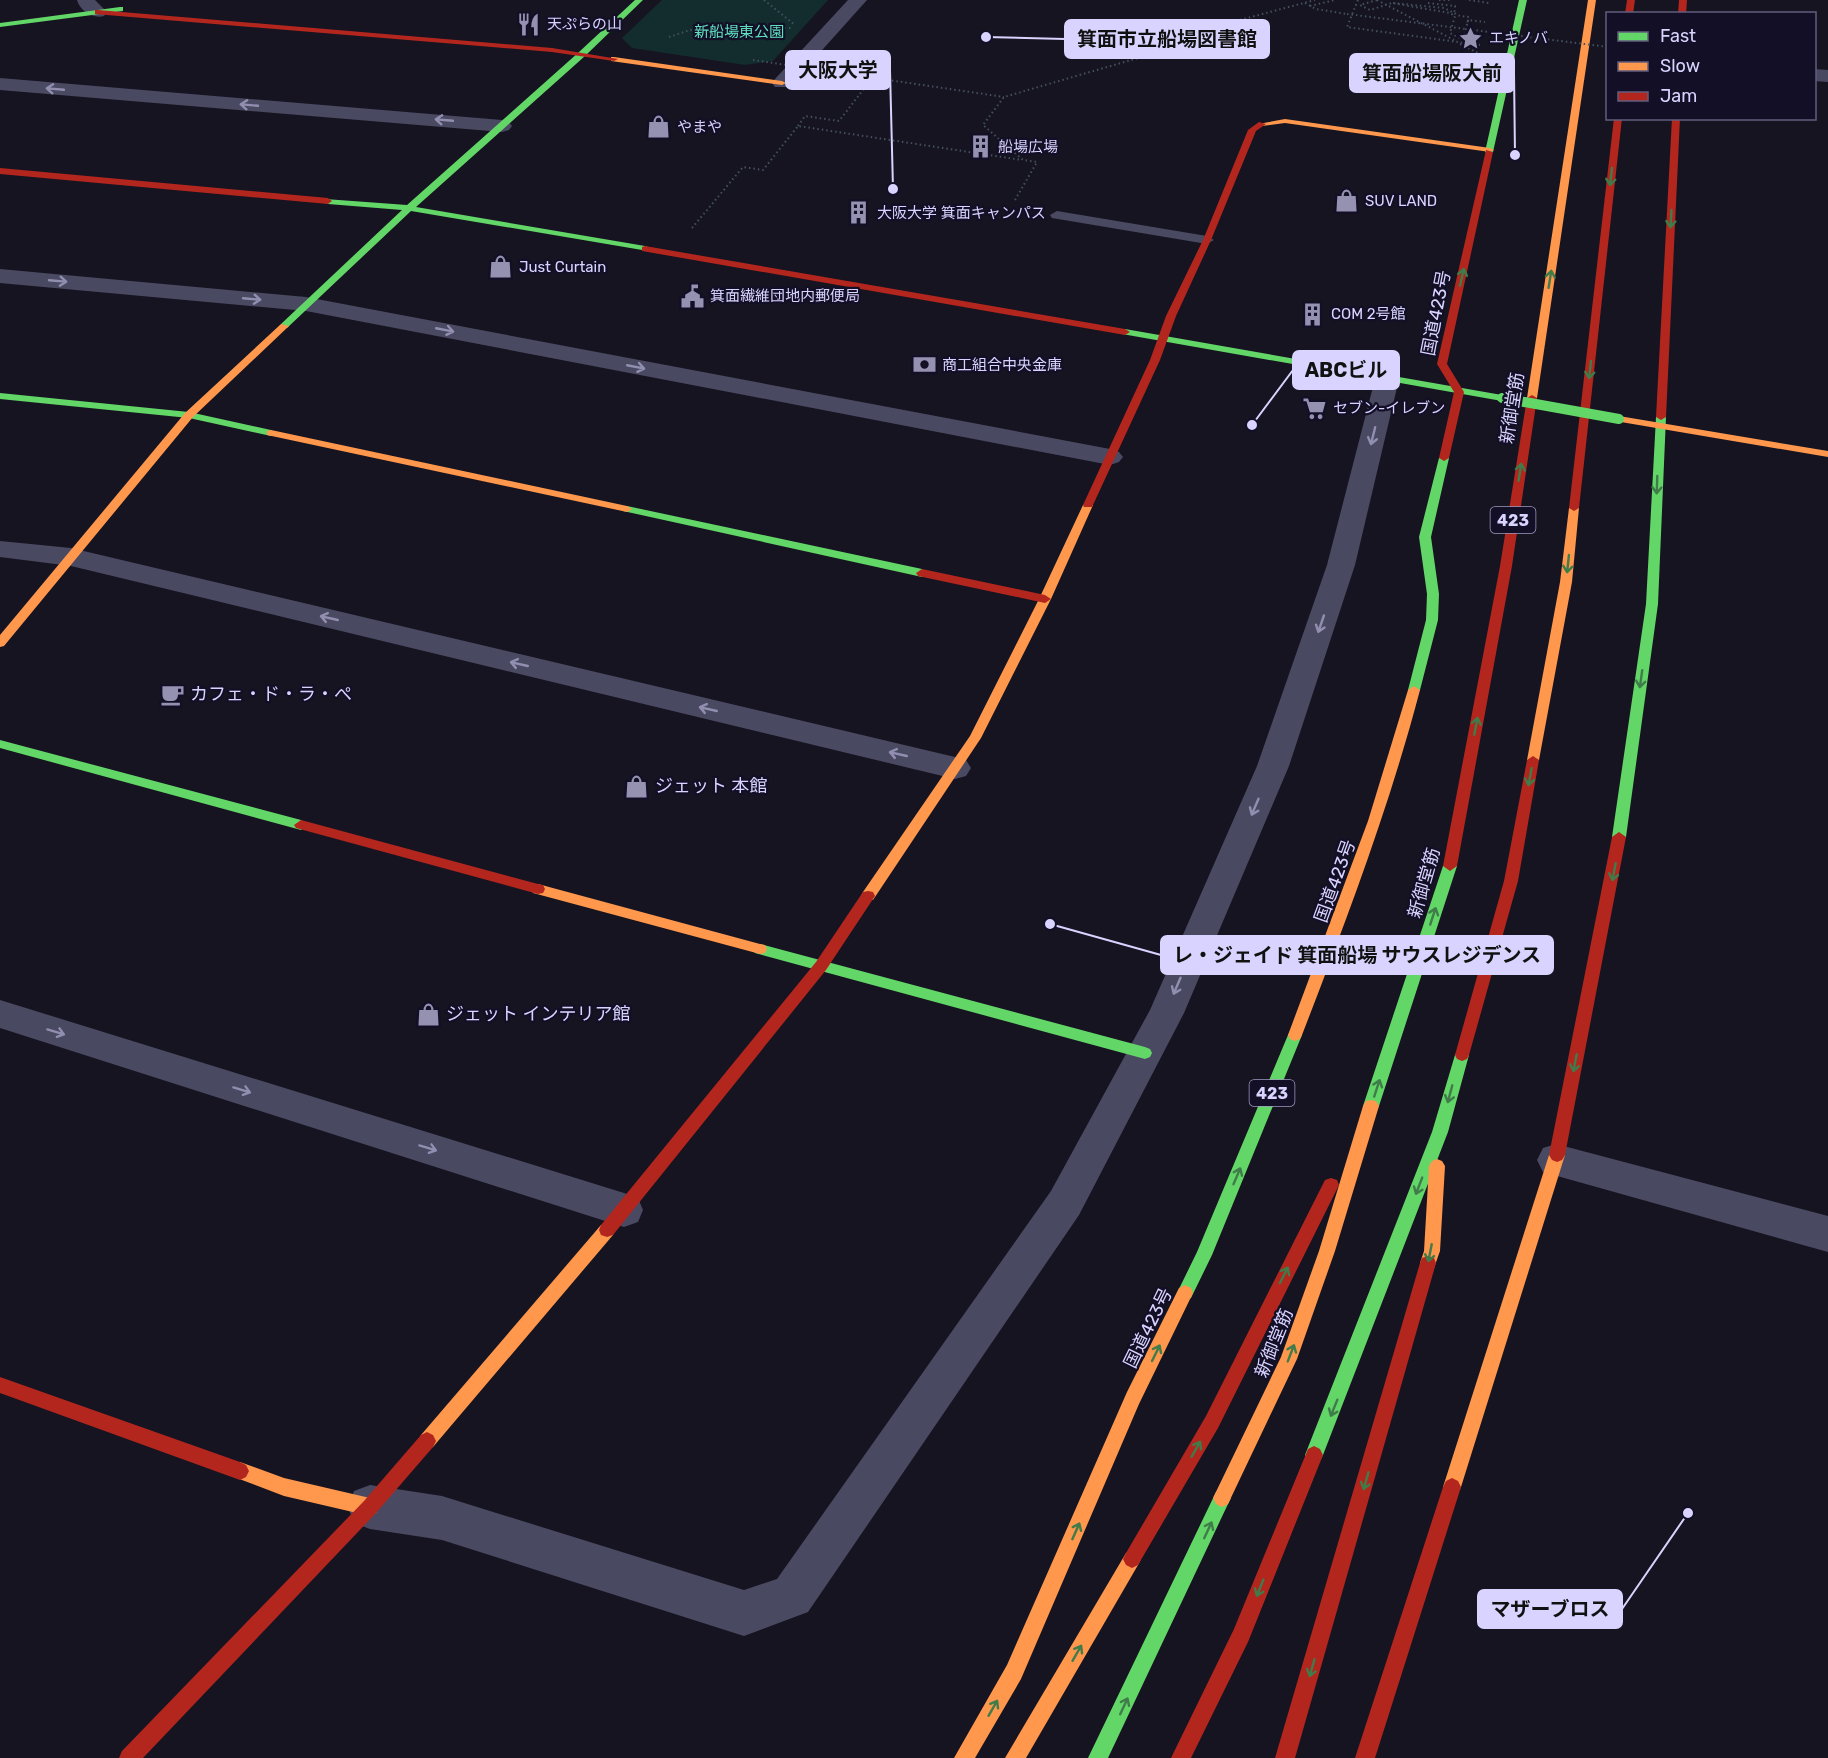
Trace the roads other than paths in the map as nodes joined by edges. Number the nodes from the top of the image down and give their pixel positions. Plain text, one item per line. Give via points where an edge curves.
1 (639, 0) edge
2 (858, 0) edge
3 (1523, 0) edge
4 (1592, 0) edge
5 (163, 3) dead end
6 (92, 6) edge
7 (0, 25) edge
8 (582, 54) junction
9 (782, 83) joint
10 (0, 84) edge
11 (1618, 120) edge
12 (1676, 120) edge
13 (502, 126) junction
14 (1490, 150) junction
15 (0, 171) edge
16 (409, 208) junction
17 (1057, 215) dead end
18 (1207, 240) junction
19 (0, 276) edge
20 (306, 304) junction
21 (1162, 339) junction
22 (1387, 379) junction
23 (1459, 392) junction
24 (0, 396) edge
25 (189, 415) junction
26 (1659, 426) junction
27 (1828, 454) edge
28 (1110, 457) junction
29 (0, 549) edge
30 (71, 557) junction
31 (1045, 599) junction
32 (0, 643) edge
33 (0, 744) edge
34 (955, 768) junction
35 (820, 966) junction
36 (0, 1014) edge
37 (1145, 1053) junction
38 (1369, 1112) junction
39 (1440, 1132) junction
40 (1556, 1160) junction
41 (624, 1210) junction
42 (1828, 1234) edge
43 (0, 1384) edge
44 (370, 1507) junction
45 (129, 1758) edge
46 (964, 1758) edge
47 (1015, 1758) edge
48 (1098, 1758) edge
49 (1181, 1758) edge
50 (1285, 1758) edge
51 (1365, 1758) edge

1 - 8 main road
2 - 9 street
3 - 14 main road, 国道423号
38 -> 4 main road, 新御堂筋 / 423 via 1449,869 1506,566
5 - 6 main road
6 - 7 main road
6 - 8 main road
8 - 9 main road
8 - 13 main road
13 -> 10 street
11 -> 39 main road via 1566,582 1511,881
12 -> 26 main road
13 - 16 main road
14 - 18 main road via 1285,121 1260,123 1252,130
23 -> 14 main road, 国道423号 via 1442,364
15 - 16 main road
16 - 20 main road
16 - 21 main road
17 - 18 lane
18 - 21 main road
19 -> 20 street
20 - 25 main road
20 -> 28 street
21 - 22 main road
21 - 28 main road
22 - 23 main road
22 -> 37 street via 1341,565 1273,766
23 - 26 main road, bridge
46 -> 23 main road, 国道423号 / 423 via 1014,1672 1133,1398 1204,1255 1281,1072 1362,860 1401,742 1432,620 1433,594 1425,537
24 - 25 main road
25 - 30 main road
25 - 31 main road
26 - 27 main road
26 -> 40 main road via 1652,604 1619,842
28 - 31 main road
29 - 30 street
30 - 32 main road
34 -> 30 street
31 - 34 main road via 975,738
33 - 35 main road
34 - 35 main road
35 - 37 main road
35 - 41 main road
36 -> 41 street
37 - 44 street via 1065,1203 792,1596 744,1613 442,1518
47 -> 38 main road via 1212,1422
48 -> 38 main road, 新御堂筋 / 423 via 1289,1359
39 -> 49 main road via 1241,1635
39 -> 50 main road via 1432,1251
40 - 42 street
40 - 51 main road
41 - 44 main road
43 - 44 main road via 284,1487
44 - 45 main road

